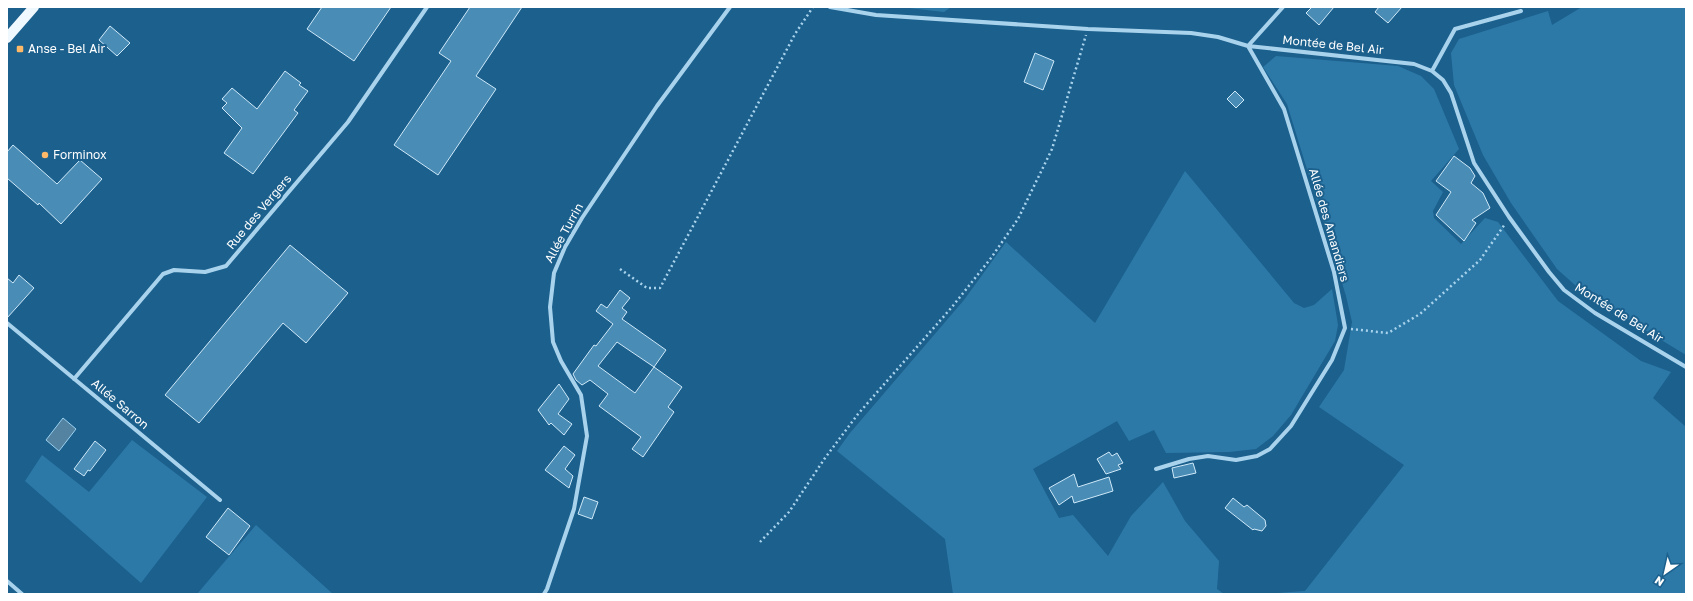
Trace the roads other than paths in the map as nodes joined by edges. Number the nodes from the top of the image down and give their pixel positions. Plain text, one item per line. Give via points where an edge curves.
1 (34, 7) edge
2 (427, 7) edge
3 (730, 7) edge
4 (830, 7) edge
5 (1283, 7) edge
6 (1521, 11) dead end
7 (7, 38) edge
8 (1248, 46) junction
9 (1432, 71) junction
10 (7, 324) edge
11 (1686, 367) edge
12 (74, 380) junction
13 (1156, 469) dead end
14 (220, 500) dead end
15 (7, 581) edge
16 (22, 594) edge
17 (544, 594) edge

1 - 7 main road
2 - 12 street, Rue des Vergers via 348,122 226,266 204,272 174,270 163,274
3 - 17 street, Allée Turrin via 657,106 582,218 554,272 550,307 553,342 581,394 587,436 574,509
4 - 8 street, Montée de Bel Air via 876,15 1191,33 1218,37
5 - 8 street
6 - 9 street via 1455,30
8 - 9 street, Montée de Bel Air via 1414,64
8 - 13 street, Allée des Amandiers via 1284,109 1334,272 1345,328 1332,360 1291,426 1270,449 1257,456 1236,460 1208,456
9 - 11 street, Montée de Bel Air via 1443,80 1451,94 1474,163 1509,217 1564,290 1595,313
10 - 12 street, Allée Sarron
12 - 14 street, Allée Sarron
15 - 16 street

